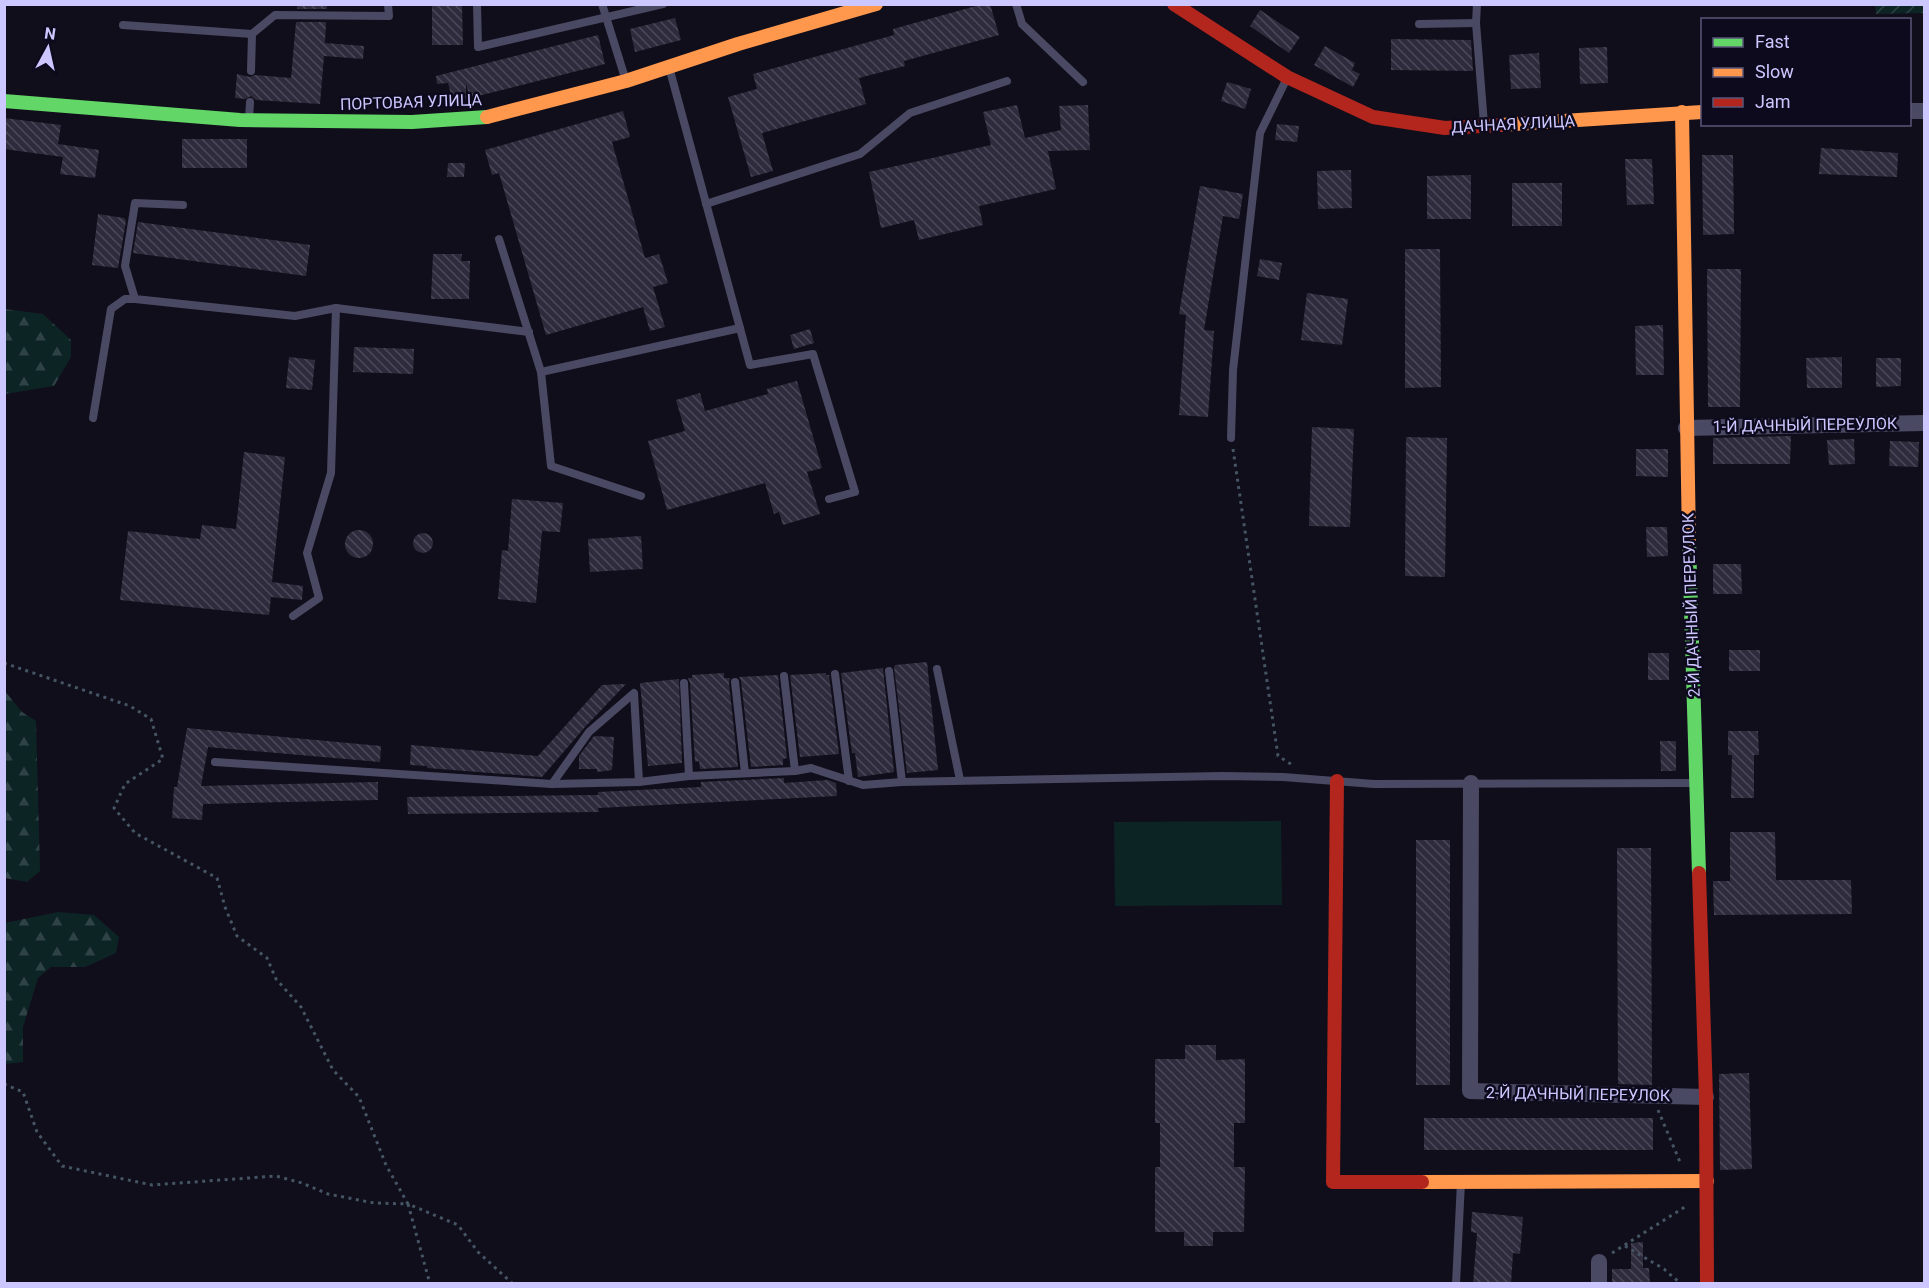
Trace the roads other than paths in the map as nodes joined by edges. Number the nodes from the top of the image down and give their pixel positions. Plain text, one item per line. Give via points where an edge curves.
1 (388, 4) edge
2 (477, 4) edge
3 (603, 4) edge
4 (663, 4) edge
5 (876, 4) edge
6 (1016, 4) edge
7 (1174, 4) edge
8 (1477, 4) edge
9 (606, 16) junction
10 (1476, 23) junction
11 (1419, 24) dead end
12 (123, 25) dead end
13 (252, 34) junction
14 (669, 67) junction
15 (251, 71) dead end
16 (1287, 77) junction
17 (626, 81) junction
18 (1007, 81) dead end
19 (1083, 82) dead end
20 (4, 101) edge
21 (250, 102) dead end
22 (1682, 112) junction
23 (1701, 112) edge
24 (249, 120) junction
25 (1485, 127) junction
26 (706, 204) junction
27 (183, 205) dead end
28 (499, 239) dead end
29 (135, 299) junction
30 (336, 308) junction
31 (740, 328) junction
32 (529, 332) junction
33 (542, 372) junction
34 (93, 418) dead end
35 (1924, 423) edge
36 (1686, 428) junction
37 (1231, 438) road end
38 (641, 496) dead end
39 (829, 500) dead end
40 (293, 616) dead end
41 (937, 669) dead end
42 (889, 671) dead end
43 (835, 674) dead end
44 (784, 676) dead end
45 (735, 682) dead end
46 (684, 683) dead end
47 (215, 762) dead end
48 (795, 771) junction
49 (745, 773) junction
50 (689, 776) junction
51 (960, 780) junction
52 (849, 781) junction
53 (1337, 781) junction
54 (639, 782) junction
55 (902, 782) junction
56 (1472, 783) junction
57 (1696, 783) junction
58 (552, 784) junction
59 (1706, 1097) junction
60 (1707, 1181) junction
61 (1461, 1182) junction
62 (1599, 1262) road end
63 (1456, 1284) edge
64 (1599, 1284) edge
65 (1707, 1284) edge

1 - 13 lane via 389,16 275,15
2 - 9 lane via 478,47
3 - 9 lane
4 - 9 lane
5 - 14 street, ПОРТОВАЯ УЛИЦА
6 - 19 lane via 1022,24
7 - 16 street, ДАЧНАЯ УЛИЦА
8 - 10 lane
9 - 17 lane
10 - 11 lane
10 - 25 lane
12 - 13 lane
13 - 15 lane
14 - 17 street, ПОРТОВАЯ УЛИЦА
14 - 26 lane
16 - 25 street, ДАЧНАЯ УЛИЦА via 1373,117 1445,128
16 - 37 lane via 1260,134 1233,370
17 - 24 street, ПОРТОВАЯ УЛИЦА via 480,119
18 - 26 lane via 910,113 860,154
20 - 24 street, ПОРТОВАЯ УЛИЦА
21 - 24 lane
22 - 23 street, ДАЧНАЯ УЛИЦА
22 - 25 street, ДАЧНАЯ УЛИЦА
22 - 36 street, 2-Й ДАЧНЫЙ ПЕРЕУЛОК
26 - 31 lane
27 - 29 lane via 135,203 125,266
28 - 32 lane
29 - 30 lane via 295,316
29 - 34 lane via 125,299 111,309
30 - 32 lane
30 - 40 lane via 331,473 307,553 319,598
31 - 33 lane
31 - 39 lane via 750,364 813,354 855,492
32 - 33 lane
33 - 38 lane via 551,466
35 - 36 street, 1-Й ДАЧНЫЙ ПЕРЕУЛОК
36 - 57 street, 2-Й ДАЧНЫЙ ПЕРЕУЛОК
41 - 51 lane
42 - 55 lane
43 - 52 lane
44 - 48 lane
45 - 49 lane
46 - 50 lane
47 - 58 lane
48 - 49 lane
48 - 52 lane via 811,768
49 - 50 lane
50 - 54 lane
51 - 53 lane via 1222,776
51 - 55 lane
52 - 55 lane via 863,785
53 - 56 lane
53 - 61 street via 1333,1182
54 - 58 lane
54 - 58 lane via 634,693 589,732
56 - 57 lane
56 - 59 street, 2-Й ДАЧНЫЙ ПЕРЕУЛОК via 1470,1091
57 - 59 street, 2-Й ДАЧНЫЙ ПЕРЕУЛОК
59 - 60 street, 2-Й ДАЧНЫЙ ПЕРЕУЛОК
60 - 61 street
60 - 65 street, 2-Й ДАЧНЫЙ ПЕРЕУЛОК
61 - 63 lane
62 - 64 street

